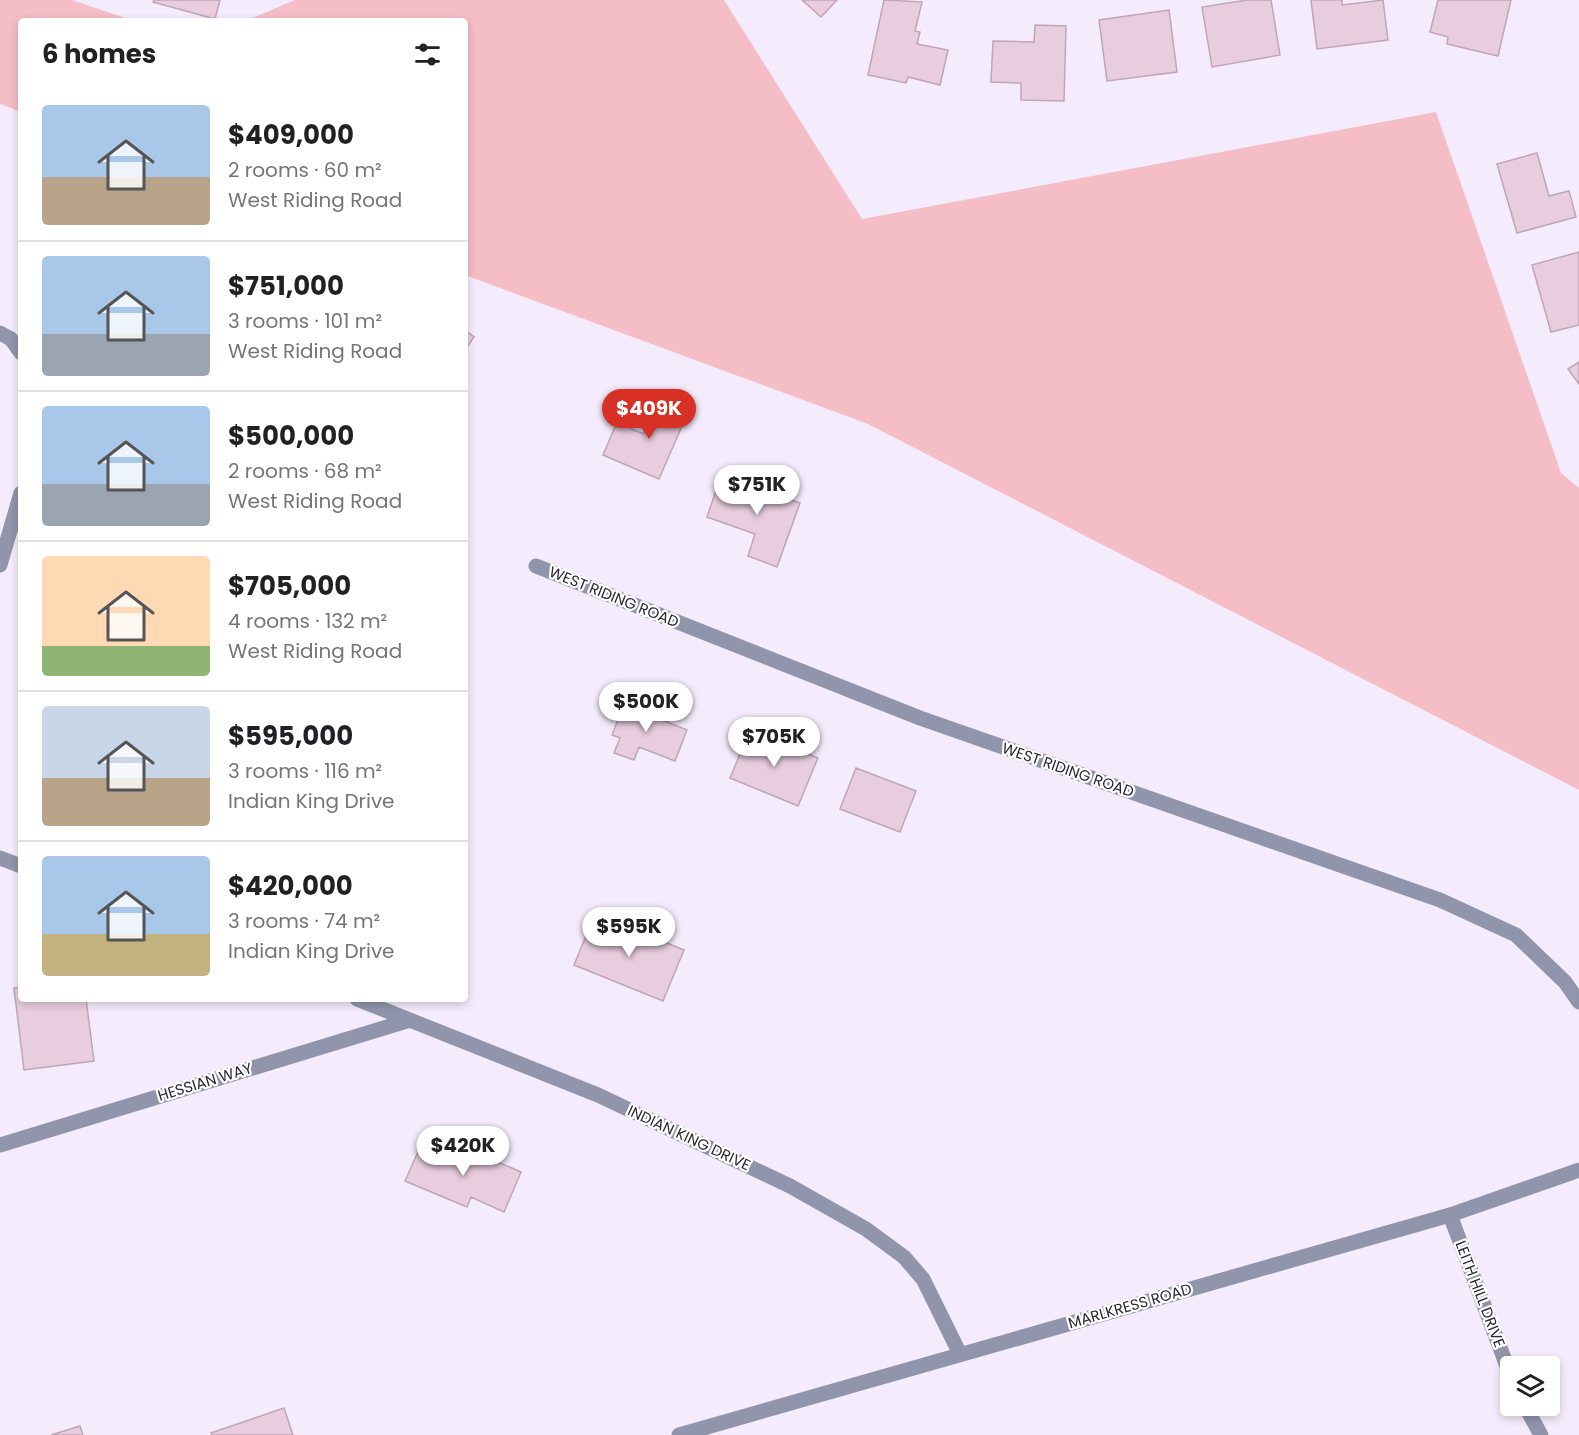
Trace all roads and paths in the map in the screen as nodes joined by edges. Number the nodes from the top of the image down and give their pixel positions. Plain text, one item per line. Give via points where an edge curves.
1 (0, 333) edge
2 (18, 349) edge
3 (18, 503) edge
4 (0, 565) edge
5 (536, 566) dead end
6 (0, 858) edge
7 (18, 865) edge
8 (365, 1002) edge
9 (1579, 1002) edge
10 (410, 1020) junction
11 (0, 1145) edge
12 (1579, 1170) edge
13 (1450, 1215) junction
14 (960, 1354) junction
15 (1503, 1356) edge
16 (1531, 1416) edge
17 (679, 1435) edge
18 (1541, 1435) edge

1 - 2 street
3 - 4 street
5 - 9 street, WEST RIDING ROAD via 920,718 1440,900 1516,935 1565,982
6 - 7 street
8 - 10 street, INDIAN KING DRIVE
10 - 11 street, HESSIAN WAY
10 - 14 street, INDIAN KING DRIVE via 598,1095 790,1186 866,1229 904,1257 923,1279
12 - 13 street, MARLKRESS ROAD
13 - 14 street, MARLKRESS ROAD
13 - 15 street, LEITH HILL DRIVE
14 - 17 street, MARLKRESS ROAD
16 - 18 street

